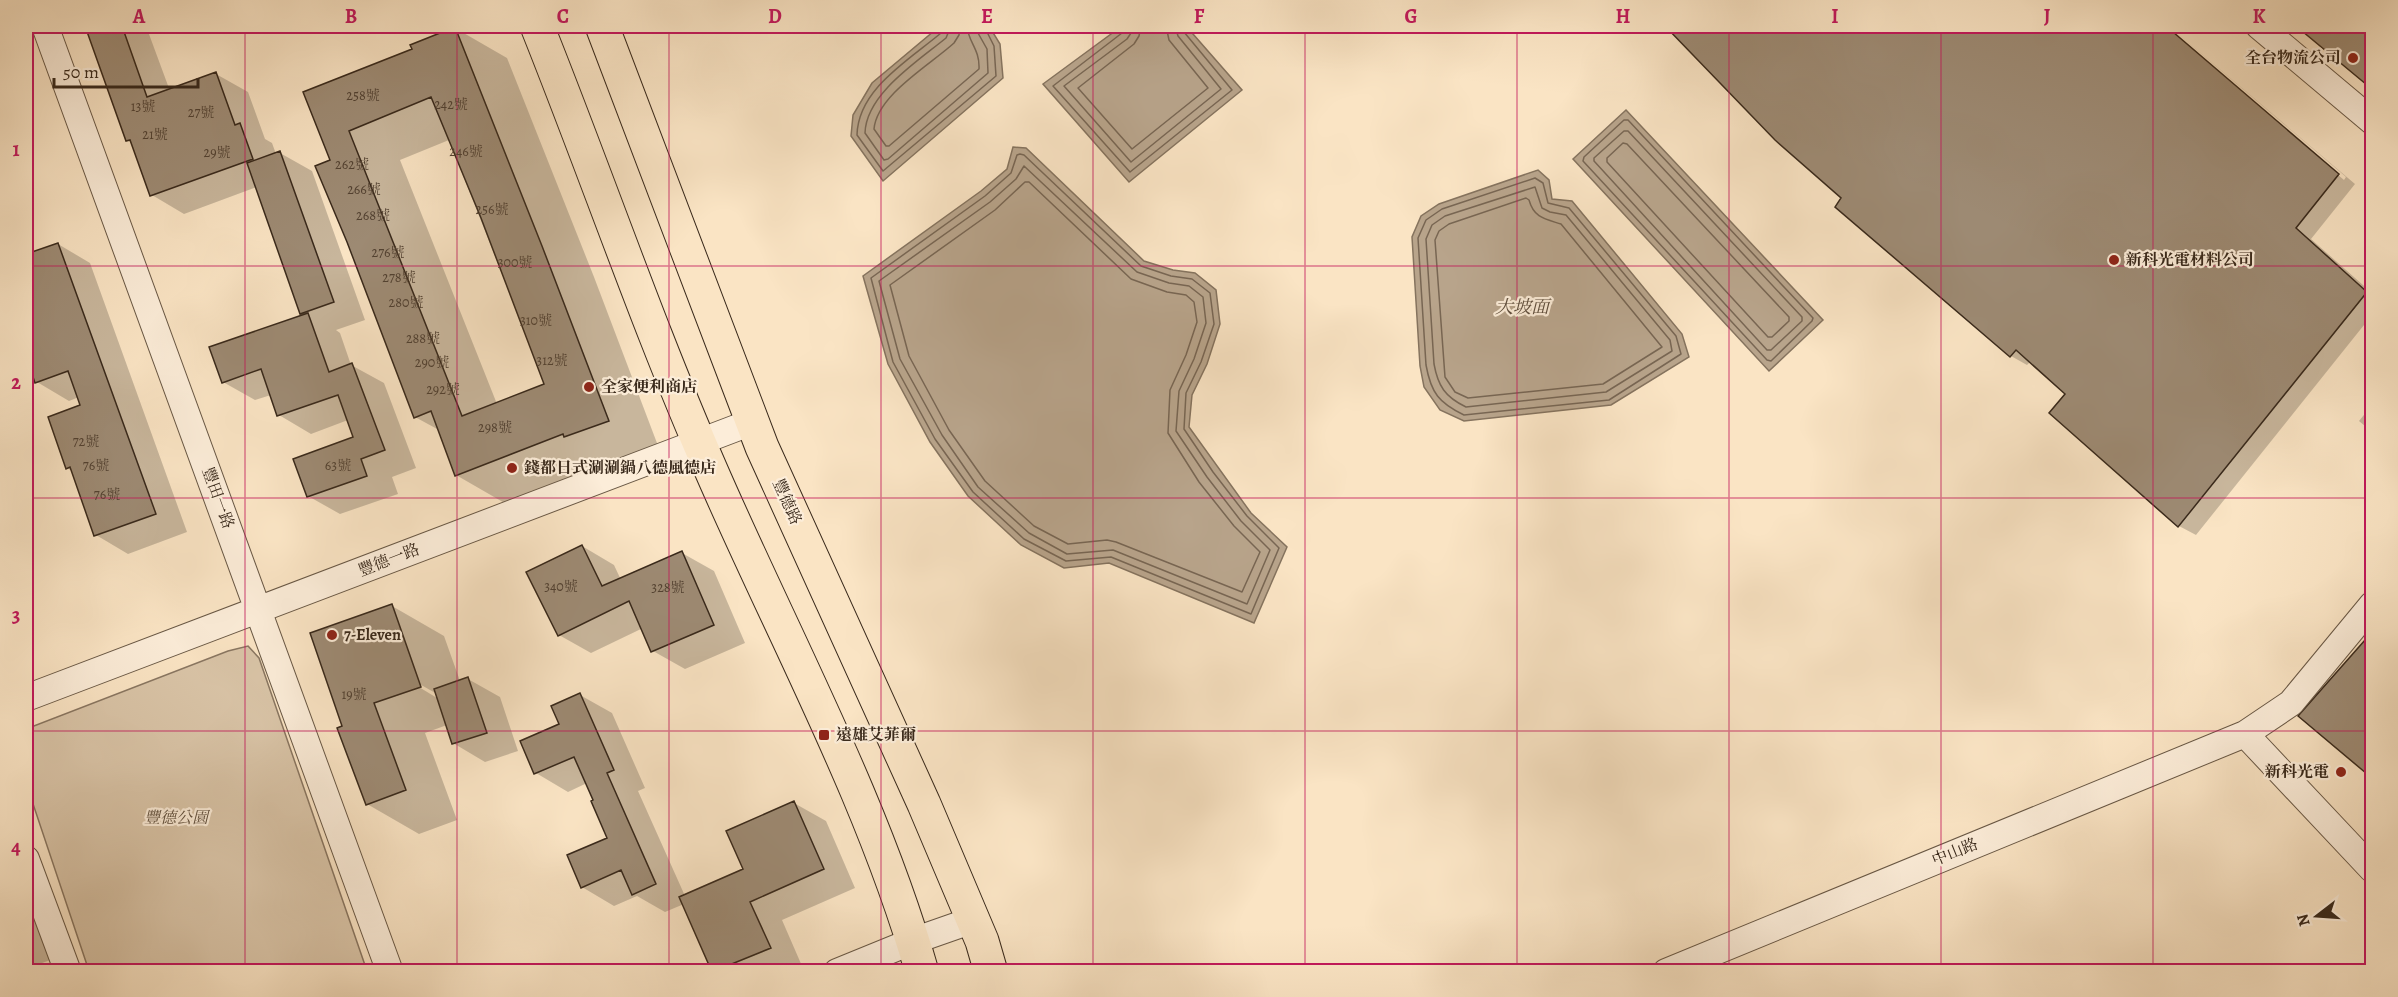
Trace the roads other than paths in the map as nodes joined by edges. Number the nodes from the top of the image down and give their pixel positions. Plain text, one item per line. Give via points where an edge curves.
1 (45, 26) edge
2 (537, 26) edge
3 (602, 26) edge
4 (2259, 26) edge
5 (2373, 121) edge
6 (752, 422) junction
7 (699, 443) junction
8 (2373, 605) edge
9 (258, 610) junction
10 (26, 698) edge
11 (2245, 734) junction
12 (26, 859) edge
13 (2373, 869) edge
14 (913, 941) junction
15 (982, 944) edge
16 (68, 972) edge
17 (390, 972) edge
18 (837, 972) edge
19 (922, 972) edge
20 (1003, 972) edge
21 (1666, 972) edge

1 - 9 street, 豐田一路
2 - 7 main road
3 - 6 main road, 豐德路
4 - 5 street
6 - 7 street, 豐德一路
6 - 15 main road, 豐德路 via 924,804
7 - 9 street, 豐德一路
7 - 14 main road via 850,778
8 - 11 street, 中山路 via 2291,703
9 - 10 street, 豐德一路
9 - 17 street, 豐田一路
11 - 13 street
11 - 21 street, 中山路
12 - 16 street
14 - 15 street
14 - 18 street
14 - 19 main road
15 - 20 street

